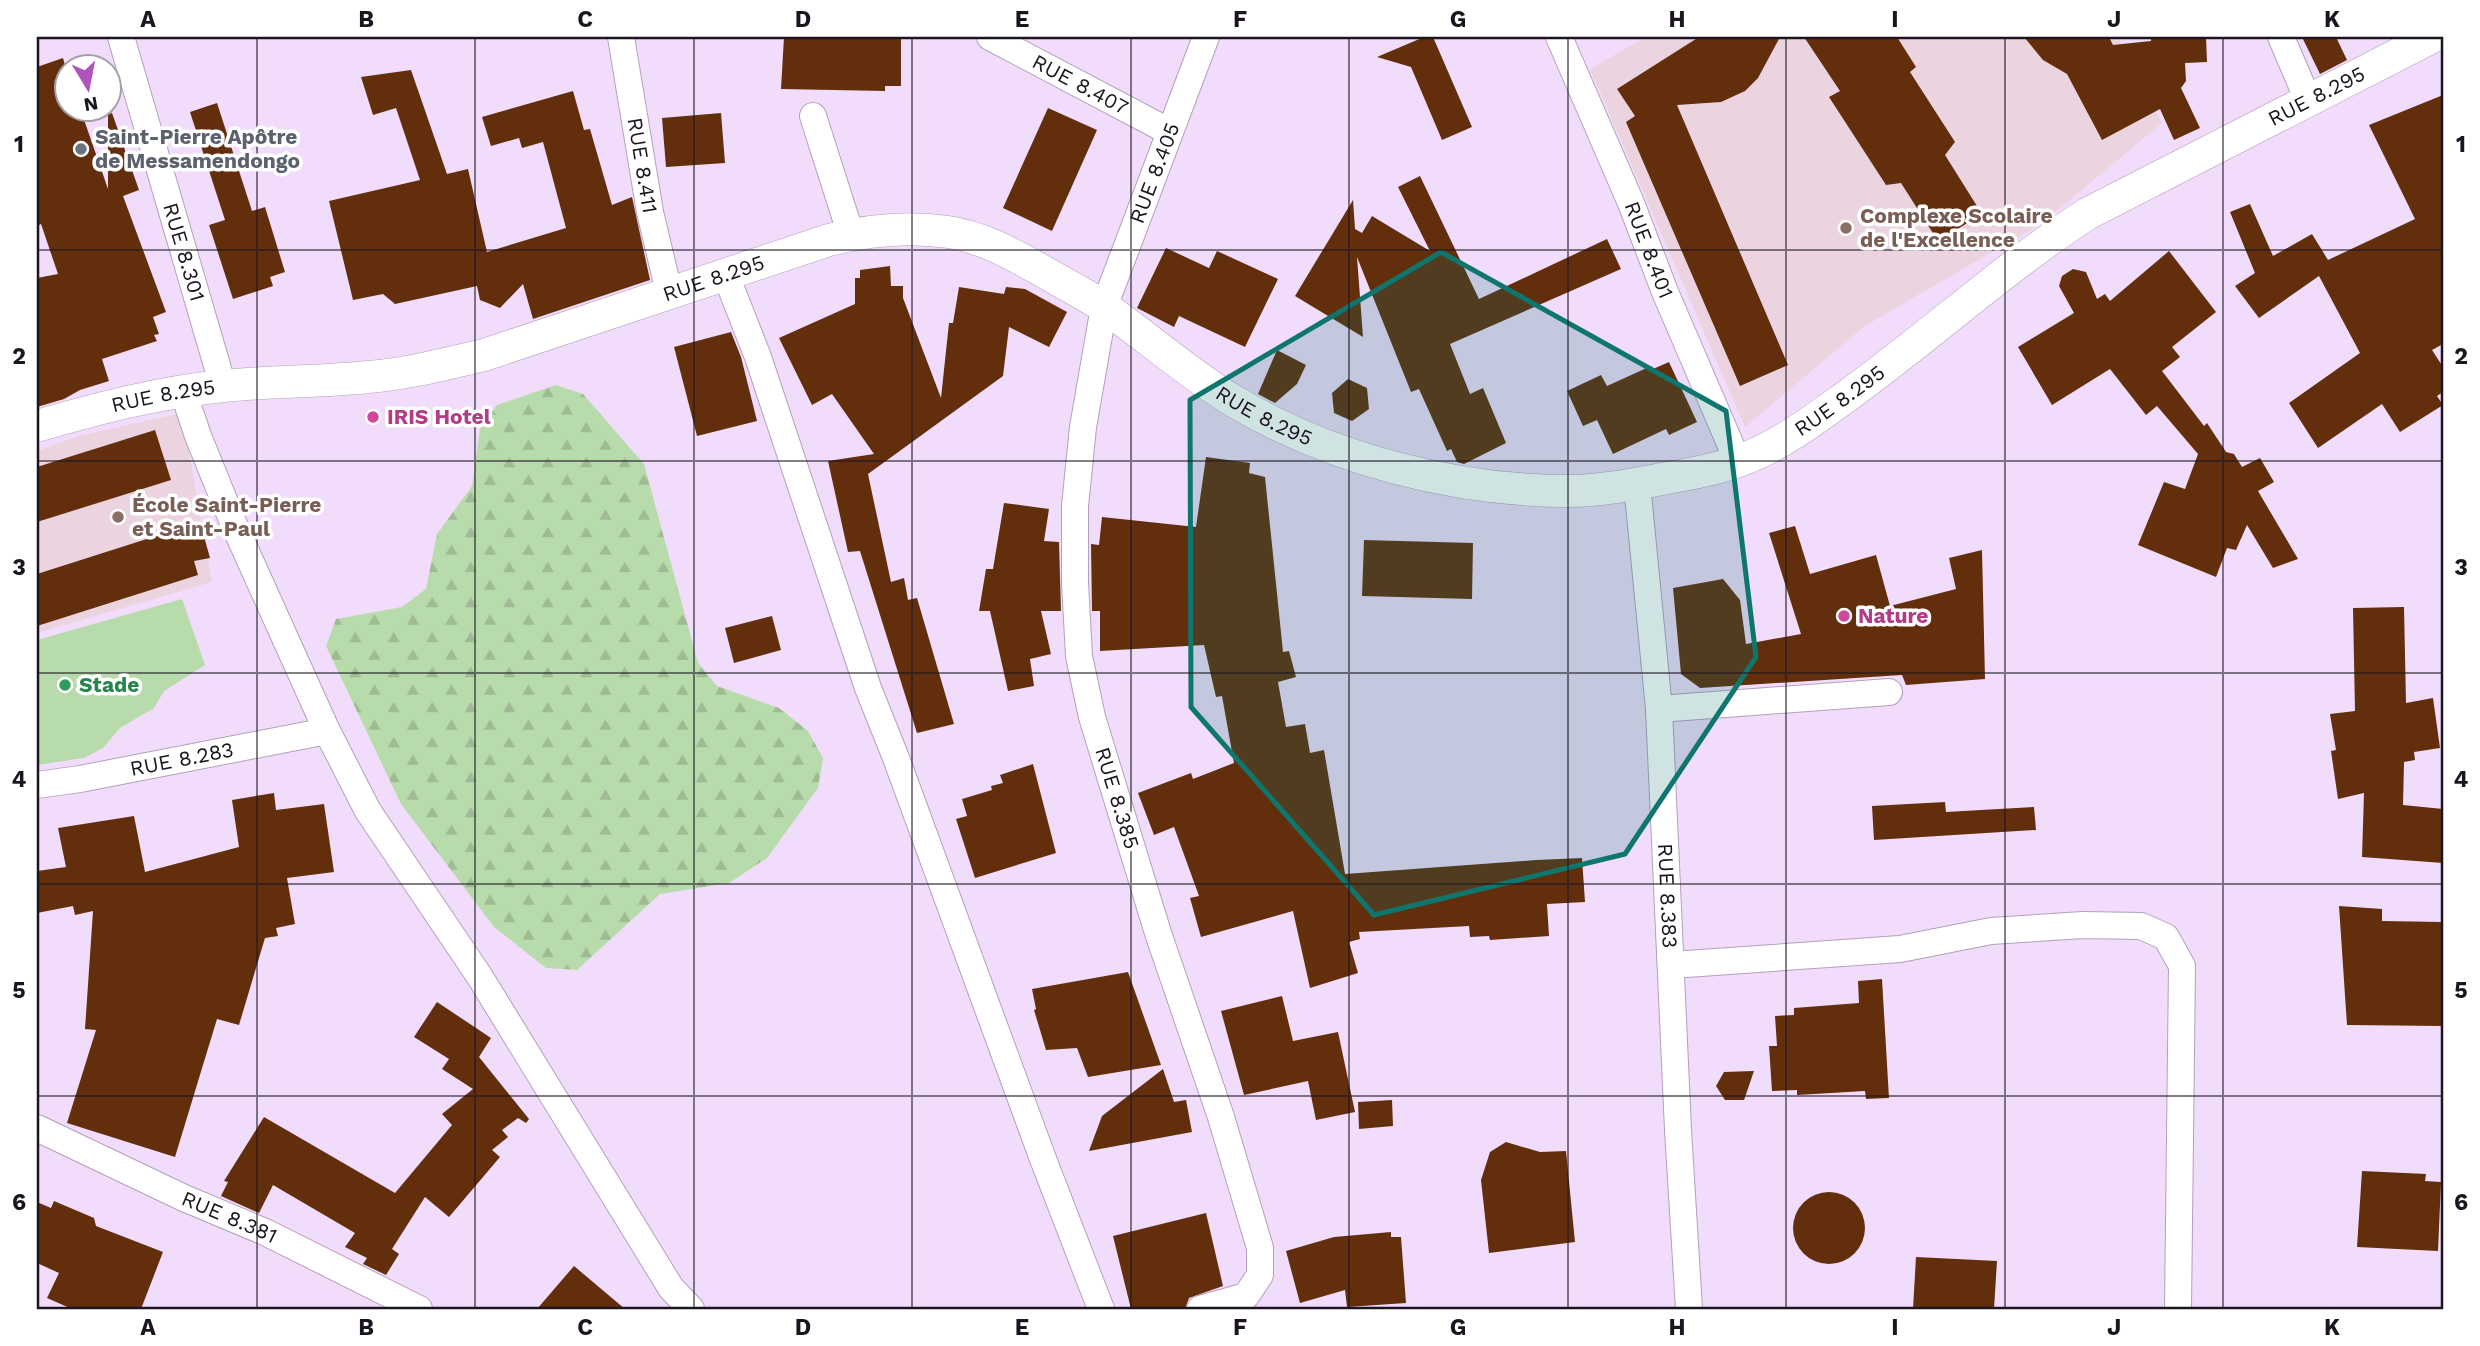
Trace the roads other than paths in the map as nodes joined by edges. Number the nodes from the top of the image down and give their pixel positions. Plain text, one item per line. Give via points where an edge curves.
1 (121, 37) edge
2 (621, 37) edge
3 (990, 37) edge
4 (1206, 37) edge
5 (1559, 37) edge
6 (2281, 37) edge
7 (2432, 37) edge
8 (2308, 100) junction
9 (813, 116) dead end
10 (1170, 132) junction
11 (850, 235) junction
12 (725, 273) junction
13 (669, 292) junction
14 (1104, 307) junction
15 (223, 386) junction
16 (183, 391) junction
17 (37, 426) edge
18 (1738, 462) junction
19 (1637, 484) junction
20 (1889, 692) dead end
21 (1659, 709) junction
22 (327, 731) junction
23 (37, 785) edge
24 (1672, 965) junction
25 (37, 1128) edge
26 (419, 1309) edge
27 (691, 1309) edge
28 (1101, 1309) edge
29 (1200, 1309) edge
30 (1689, 1309) edge
31 (2178, 1309) edge

1 - 15 street, RUE 8.301
2 - 13 street, RUE 8.411 via 650,212
3 - 10 street, RUE 8.407
4 - 10 street, RUE 8.405
5 - 18 street, RUE 8.401
6 - 8 street
7 - 8 street, RUE 8.295
8 - 18 street, RUE 8.295 via 2087,214 1793,435
9 - 11 street
10 - 14 street, RUE 8.405
11 - 12 street, RUE 8.295
11 - 14 street, RUE 8.295 via 918,229 952,232 998,246
12 - 13 street, RUE 8.295
12 - 28 street via 762,369 868,688
13 - 15 street, RUE 8.295 via 447,364 369,377
14 - 19 street, RUE 8.295 via 1233,400 1294,431 1375,462 1446,480 1504,488 1572,491
14 - 29 street, RUE 8.385 via 1075,506 1079,656 1103,755 1260,1248 1260,1275 1246,1296
15 - 16 street, RUE 8.295
16 - 17 street, RUE 8.295 via 122,402
16 - 22 street via 235,527
18 - 19 street, RUE 8.295
19 - 21 street, RUE 8.383
20 - 21 street
21 - 24 street, RUE 8.383
22 - 23 street, RUE 8.283
22 - 27 street via 387,841 480,977 671,1288
24 - 30 street, RUE 8.383
24 - 31 street via 1900,949 1991,931 2083,925 2141,926 2166,937 2182,966
25 - 26 street, RUE 8.381

